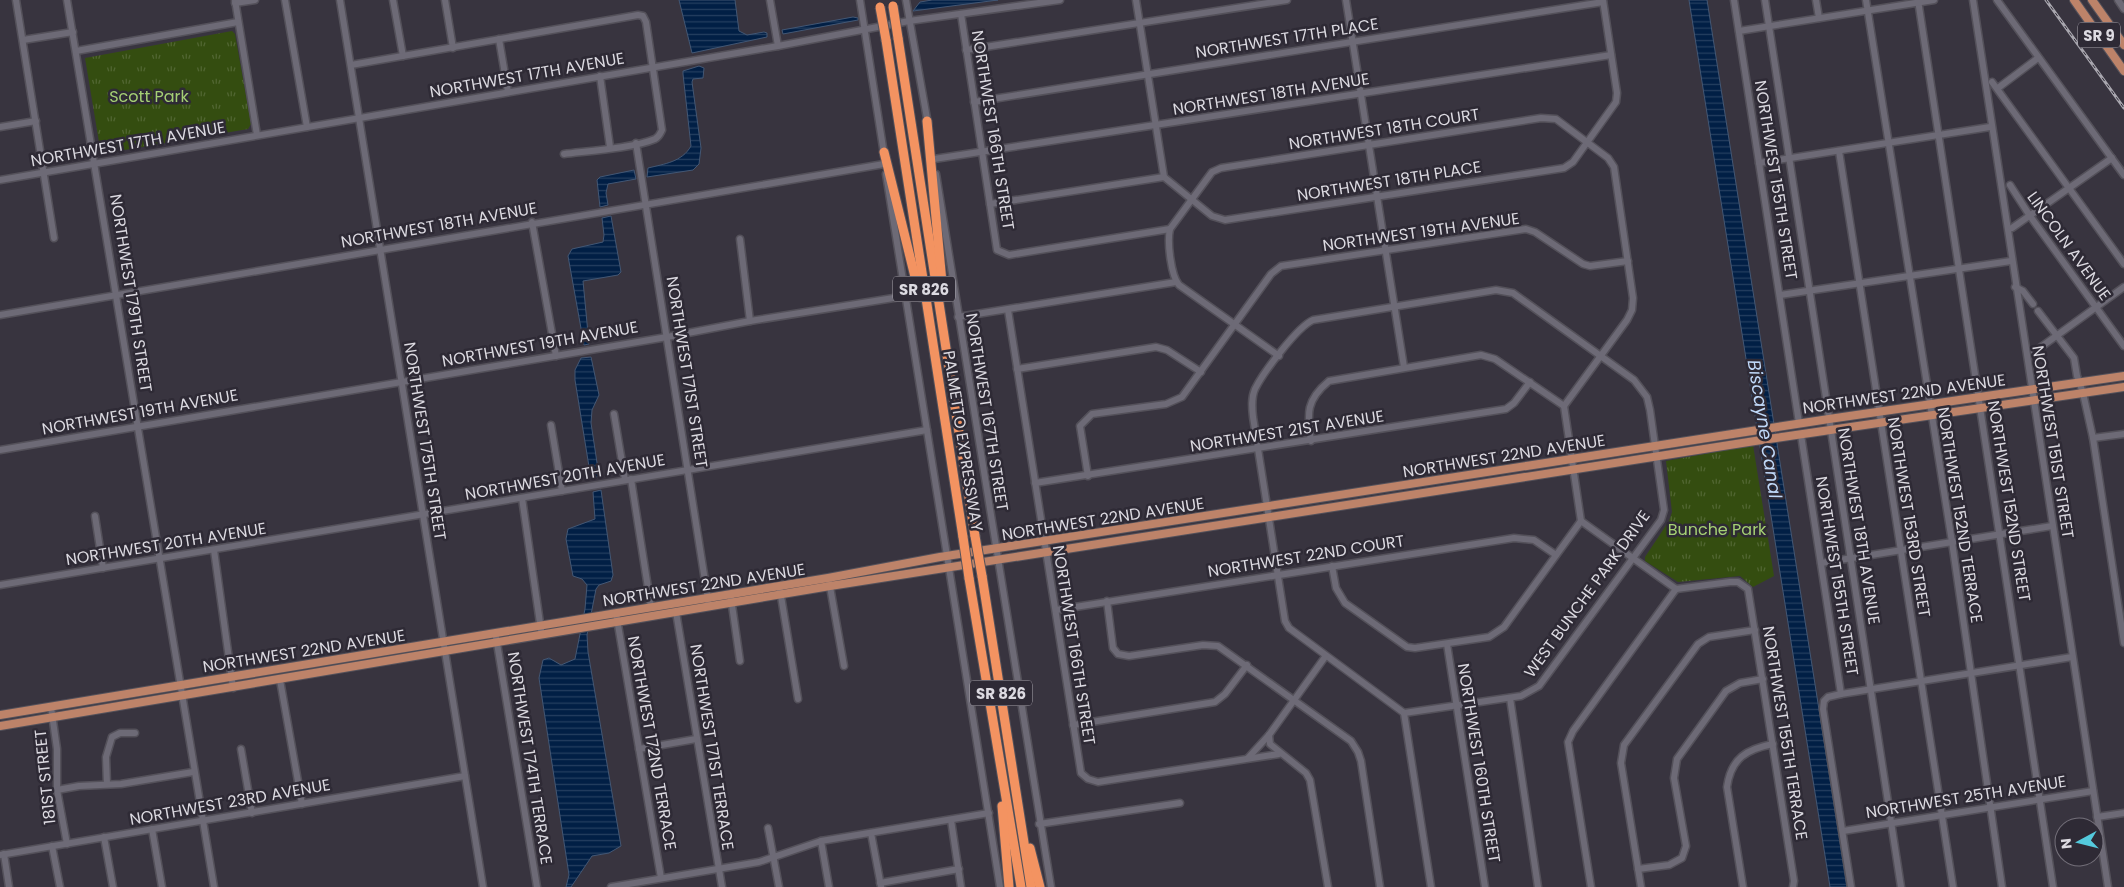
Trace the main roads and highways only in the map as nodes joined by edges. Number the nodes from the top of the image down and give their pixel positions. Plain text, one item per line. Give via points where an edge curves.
1 (2074, 0) edge
2 (2092, 0) edge
3 (892, 3) edge
4 (880, 4) edge
5 (2124, 45) edge
6 (2124, 70) edge
7 (927, 121) road end
8 (884, 152) road end
9 (944, 331) junction
10 (937, 372) junction
11 (2124, 376) edge
12 (2124, 387) edge
13 (829, 582) junction
14 (731, 598) junction
15 (617, 617) junction
16 (496, 638) junction
17 (12, 713) junction
18 (0, 715) edge
19 (14, 724) junction
20 (0, 726) edge
21 (1000, 763) junction
22 (1020, 810) junction
23 (1009, 887) edge
24 (1021, 887) edge
25 (1031, 887) edge
26 (1040, 887) edge

1 - 6 main road, SR 9
2 - 5 main road, SR 9
3 - 9 highway, PALMETTO EXPRESSWAY / SR 826, bridge
4 - 10 highway, PALMETTO EXPRESSWAY / SR 826, bridge
7 - 9 highway
8 - 10 highway
9 - 22 highway, PALMETTO EXPRESSWAY / SR 826, bridge
10 - 21 highway, PALMETTO EXPRESSWAY / SR 826, bridge
11 - 13 main road, NORTHWEST 22ND AVENUE via 1799,423 948,557
12 - 13 main road, NORTHWEST 22ND AVENUE via 1657,456 997,561
13 - 14 main road, NORTHWEST 22ND AVENUE via 780,586
13 - 14 main road, NORTHWEST 22ND AVENUE via 781,594
14 - 15 main road, NORTHWEST 22ND AVENUE via 708,598
14 - 15 main road, NORTHWEST 22ND AVENUE via 676,612
15 - 16 main road, NORTHWEST 22ND AVENUE via 542,634
15 - 16 main road, NORTHWEST 22ND AVENUE via 541,625
16 - 17 main road, NORTHWEST 22ND AVENUE via 442,642
16 - 19 main road, NORTHWEST 22ND AVENUE via 280,680
17 - 18 main road, NORTHWEST 22ND AVENUE
17 - 19 main road
19 - 20 main road, NORTHWEST 22ND AVENUE
21 - 23 highway
21 - 24 highway, PALMETTO EXPRESSWAY / SR 826
22 - 25 highway, PALMETTO EXPRESSWAY / SR 826
22 - 26 highway

